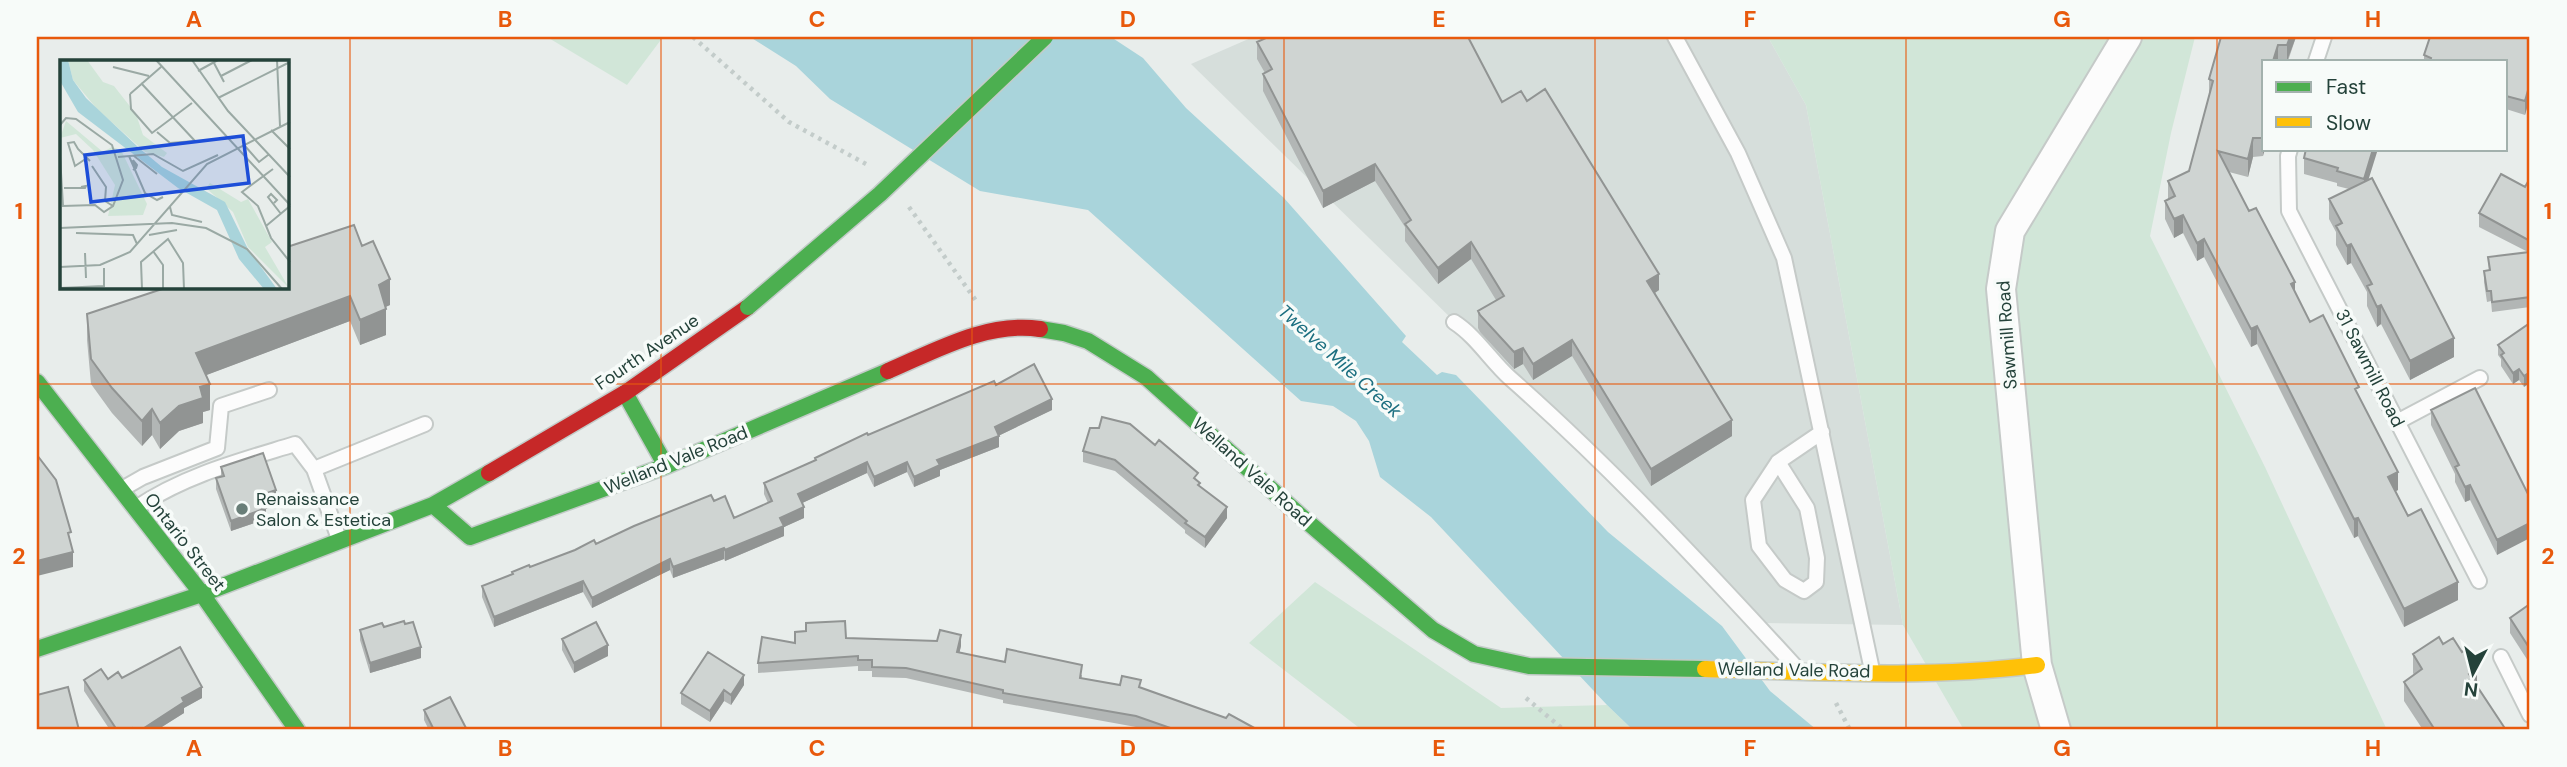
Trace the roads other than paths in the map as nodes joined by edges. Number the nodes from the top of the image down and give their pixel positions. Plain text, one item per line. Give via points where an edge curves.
1 (1045, 37) edge
2 (1675, 37) edge
3 (2127, 37) edge
4 (2324, 37) edge
5 (2316, 60) edge
6 (2290, 150) edge
7 (1454, 322) dead end
8 (2480, 379) dead end
9 (37, 382) edge
10 (269, 390) dead end
11 (625, 393) junction
12 (2397, 422) junction
13 (425, 424) dead end
14 (1822, 432) junction
15 (1778, 462) junction
16 (666, 466) junction
17 (314, 469) junction
18 (121, 490) junction
19 (433, 505) junction
20 (135, 508) junction
21 (340, 541) junction
22 (2479, 581) dead end
23 (202, 594) junction
24 (37, 649) edge
25 (2501, 657) dead end
26 (2037, 665) junction
27 (1800, 671) junction
28 (1873, 671) junction
29 (2530, 715) edge
30 (297, 730) edge
31 (2056, 730) edge

1 - 11 street, Fourth Avenue, bridge via 880,194 748,307
2 - 14 lane via 1738,153 1784,258
3 - 26 street, Sawmill Road via 2010,230 2001,289
4 - 5 lane
6 - 12 lane, 31 Sawmill Road via 2289,211
7 - 27 lane via 1642,504
8 - 12 lane
9 - 18 street, Ontario Street
10 - 18 lane via 221,405 217,448
11 - 16 street
11 - 19 street, Fourth Avenue
12 - 22 lane, 31 Sawmill Road
13 - 17 lane
14 - 15 lane
14 - 28 lane
15 - 15 lane via 1752,500 1759,546 1784,580 1804,591 1816,582 1817,558 1807,508
16 - 19 street, Welland Vale Road via 470,537
16 - 27 street, Welland Vale Road via 968,337 1003,329 1064,333 1088,341 1146,377 1433,630 1474,654 1529,666
17 - 20 lane via 295,444 191,477
17 - 21 lane
18 - 20 street, Ontario Street
19 - 21 street, Fourth Avenue
20 - 23 street, Ontario Street
21 - 23 street, Fourth Avenue
23 - 24 street, Fourth Avenue
23 - 30 street, Ontario Street
25 - 29 lane
26 - 28 street, Welland Vale Road via 1997,670
26 - 31 street
27 - 28 street, Welland Vale Road

